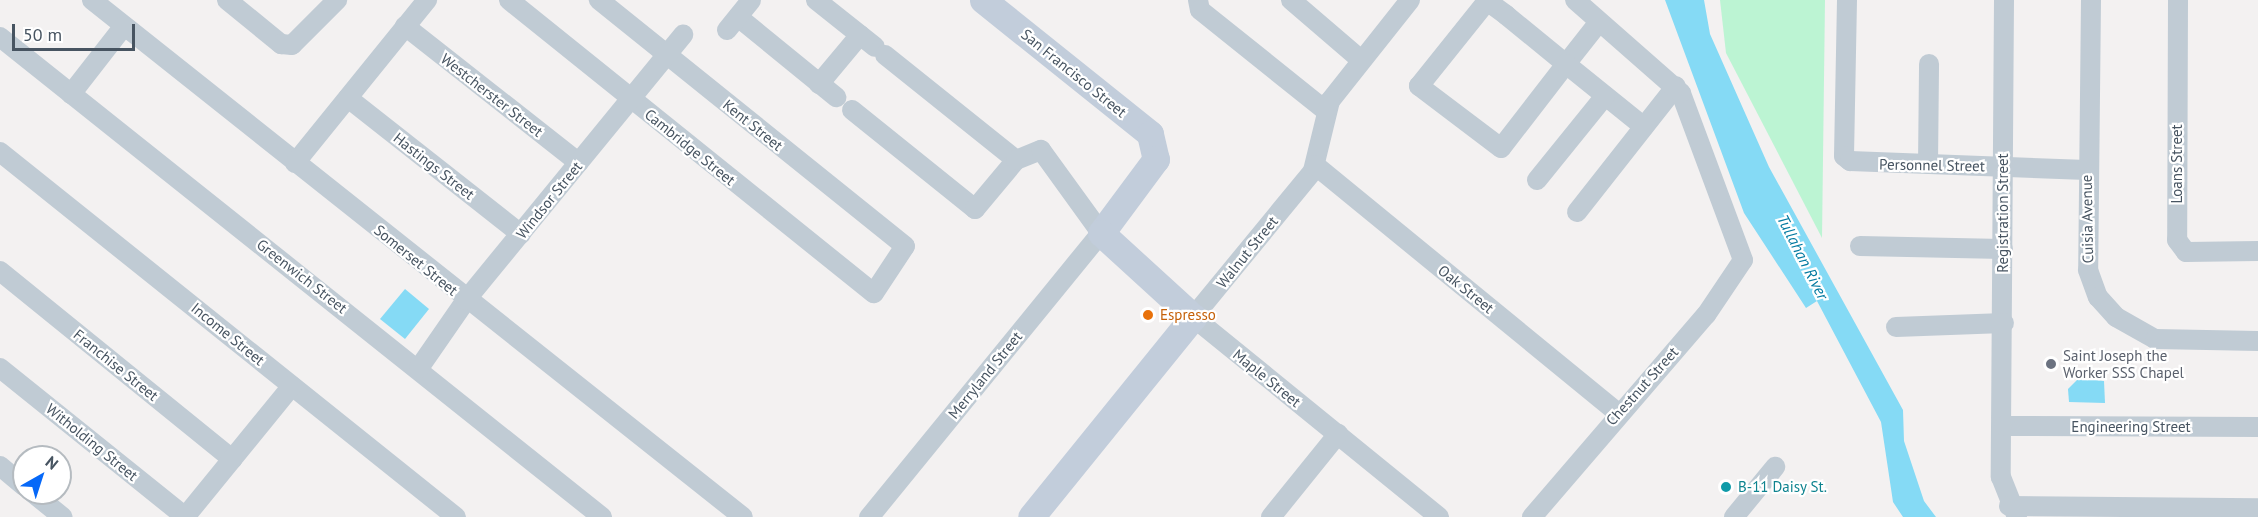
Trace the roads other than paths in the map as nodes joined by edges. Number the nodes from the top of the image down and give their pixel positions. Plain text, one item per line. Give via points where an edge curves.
1 (92, 0) edge
2 (227, 0) edge
3 (337, 0) edge
4 (427, 0) edge
5 (508, 0) edge
6 (598, 0) edge
7 (752, 0) edge
8 (816, 0) edge
9 (982, 0) edge
10 (1198, 0) edge
11 (1291, 0) edge
12 (1410, 0) edge
13 (1575, 0) edge
14 (1847, 0) edge
15 (2004, 0) edge
16 (2091, 0) edge
17 (2178, 0) edge
18 (1512, 8) edge
19 (1599, 22) junction
20 (124, 26) junction
21 (405, 26) junction
22 (683, 35) dead end
23 (0, 36) edge
24 (873, 46) junction
25 (667, 56) junction
26 (1361, 60) junction
27 (1566, 64) junction
28 (1929, 64) dead end
29 (819, 84) junction
30 (1676, 86) junction
31 (71, 94) junction
32 (1605, 96) junction
33 (836, 97) dead end
34 (348, 98) junction
35 (631, 99) junction
36 (852, 110) dead end
37 (1325, 110) junction
38 (1644, 127) junction
39 (0, 152) edge
40 (1016, 160) junction
41 (295, 163) junction
42 (579, 163) junction
43 (1928, 164) junction
44 (1316, 165) junction
45 (2003, 167) junction
46 (2087, 170) junction
47 (1538, 180) dead end
48 (1577, 212) dead end
49 (1101, 233) junction
50 (521, 234) junction
51 (1860, 246) dead end
52 (2003, 249) junction
53 (2258, 250) edge
54 (0, 271) edge
55 (871, 295) joint
56 (466, 300) junction
57 (1193, 317) junction
58 (2004, 323) junction
59 (1896, 327) dead end
60 (2258, 341) edge
61 (0, 368) edge
62 (419, 368) junction
63 (292, 386) junction
64 (1617, 412) junction
65 (2004, 426) junction
66 (2258, 427) edge
67 (1338, 434) junction
68 (232, 459) junction
69 (0, 466) edge
70 (1775, 467) dead end
71 (12, 476) edge
72 (48, 505) edge
73 (2258, 508) edge
74 (2013, 512) edge
75 (63, 517) edge
76 (185, 517) edge
77 (456, 517) edge
78 (602, 517) edge
79 (743, 517) edge
80 (869, 517) edge
81 (1032, 517) edge
82 (1271, 517) edge
83 (1439, 517) edge
84 (1532, 517) edge
85 (1734, 517) edge

1 - 20 street, Somerset Street
2 - 3 street via 281,44 292,45
4 - 21 street
5 - 35 street, Cambridge Street
6 - 25 street, Kent Street
7 - 29 street via 732,24
8 - 24 street
9 - 49 street, San Francisco Street via 1142,127 1157,151
10 - 37 street via 1200,10
11 - 26 street
12 - 26 street, Walnut Street
13 - 19 street
14 - 43 street, Personnel Street via 1844,156 1850,161
15 - 45 street, Registration Street
16 - 46 street, Cuisia Avenue
17 - 53 street, Loans Street via 2176,240 2186,252
18 - 27 street
18 - 27 street via 1484,2 1420,87 1498,148
19 - 27 street
19 - 30 street
20 - 31 street
20 - 41 street, Somerset Street
21 - 34 street
21 - 42 street, Westcherster Street
22 - 25 street, Windsor Street
23 - 31 street, Greenwich Street
24 - 29 street
24 - 40 street
25 - 35 street, Windsor Street
25 - 55 street, Kent Street via 907,250
26 - 37 street, Walnut Street
27 - 32 street
28 - 43 street
29 - 33 street
30 - 38 street
30 - 64 street, Chestnut Street via 1741,251 1735,279
31 - 62 street, Greenwich Street
32 - 38 street
32 - 47 street
34 - 41 street
34 - 50 street, Hastings Street
35 - 42 street, Windsor Street
35 - 55 street, Cambridge Street
36 - 40 street via 975,209
37 - 44 street, Walnut Street
38 - 48 street
39 - 63 street, Income Street
40 - 49 street via 1034,149 1046,154
41 - 56 street, Somerset Street
42 - 50 street, Windsor Street
43 - 45 street, Personnel Street
44 - 57 street, Walnut Street
44 - 64 street, Oak Street
45 - 46 street, Personnel Street
45 - 52 street, Registration Street
46 - 60 street, Cuisia Avenue via 2088,270 2098,297 2116,317 2138,332 2169,341
49 - 57 street, Maple Street
49 - 80 street, Merryland Street
50 - 56 street, Windsor Street
51 - 52 street
52 - 58 street, Registration Street
54 - 68 street, Franchise Street
56 - 62 street, Windsor Street
56 - 79 street, Somerset Street
57 - 67 street, Maple Street
57 - 81 street, Walnut Street
58 - 59 street
58 - 65 street, Registration Street
61 - 76 street, Witholding Street
62 - 78 street, Greenwich Street
63 - 68 street
63 - 77 street, Income Street
64 - 84 street, Chestnut Street
65 - 66 street, Engineering Street
65 - 74 street, Registration Street via 2001,477
67 - 82 street
67 - 83 street, Maple Street
68 - 76 street
69 - 71 street
70 - 85 street
72 - 75 street
73 - 74 street

